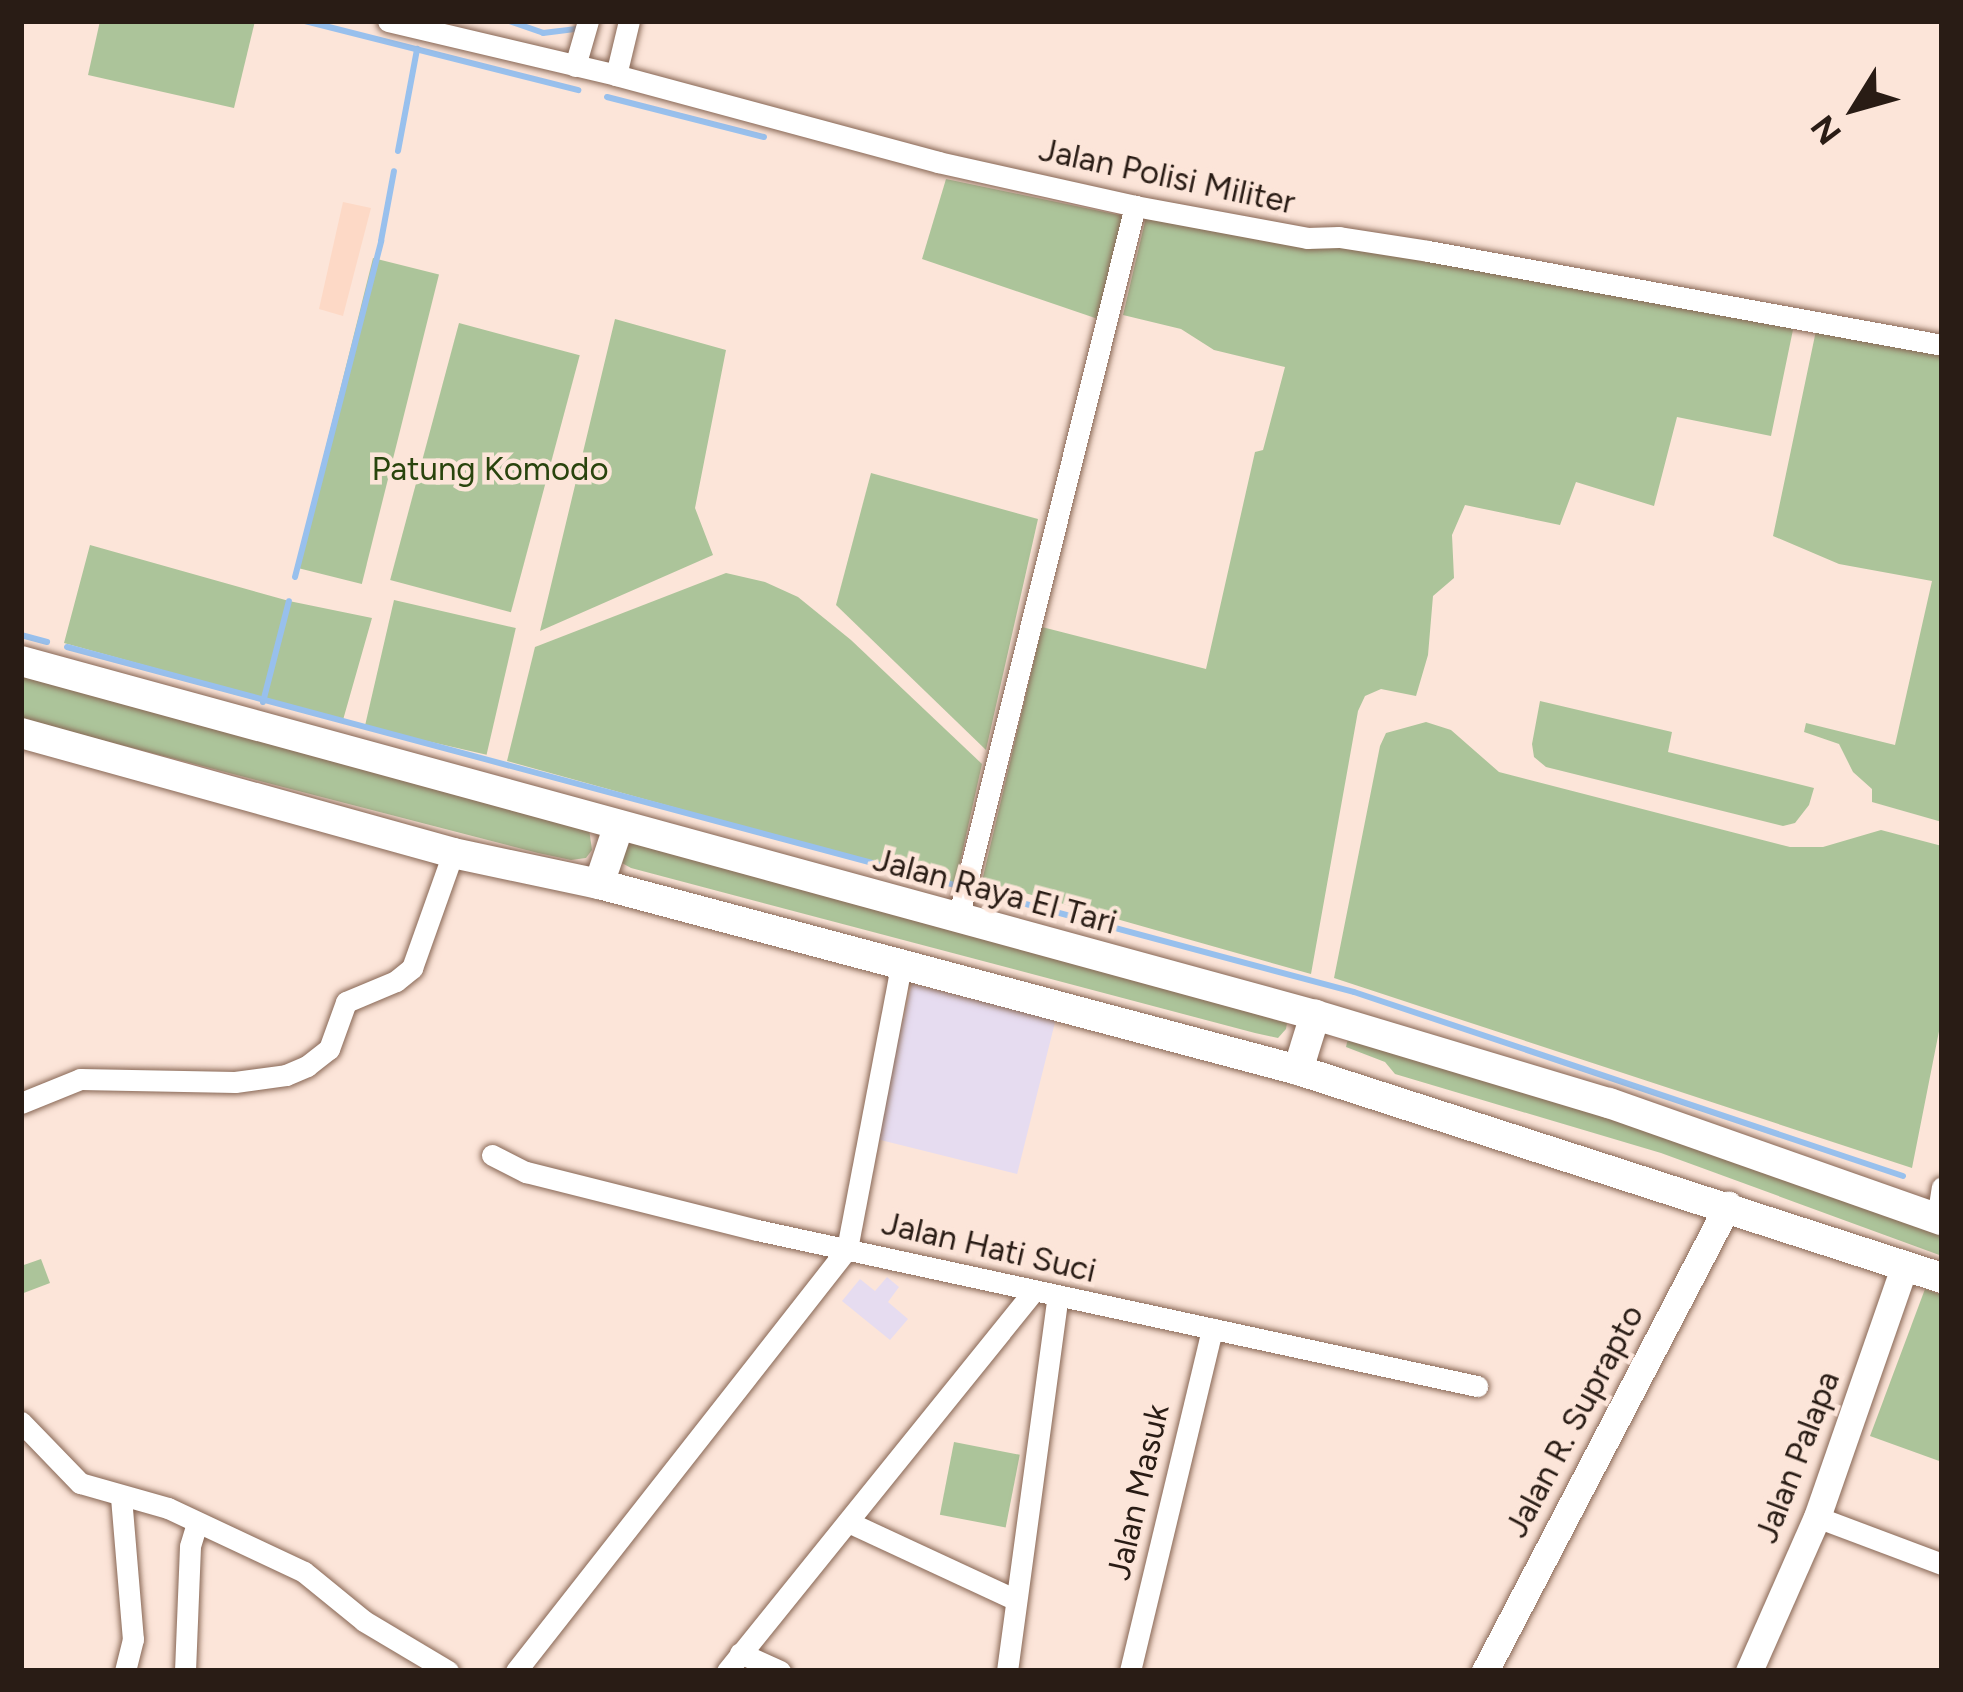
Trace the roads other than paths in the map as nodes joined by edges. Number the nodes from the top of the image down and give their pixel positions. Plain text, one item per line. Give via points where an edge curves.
1 (388, 21) edge
2 (587, 21) edge
3 (629, 21) edge
4 (575, 66) junction
5 (616, 75) junction
6 (1135, 206) junction
7 (1942, 345) edge
8 (21, 661) edge
9 (21, 733) edge
10 (618, 828) junction
11 (453, 853) junction
12 (598, 884) junction
13 (963, 901) junction
14 (902, 966) junction
15 (1316, 1015) junction
16 (1298, 1070) junction
17 (21, 1103) edge
18 (492, 1155) dead end
19 (1942, 1187) edge
20 (1728, 1205) junction
21 (1940, 1219) edge
22 (847, 1249) junction
23 (1905, 1264) junction
24 (1942, 1278) edge
25 (1033, 1292) junction
26 (1058, 1296) junction
27 (1212, 1329) junction
28 (1477, 1386) dead end
29 (21, 1422) edge
30 (121, 1497) junction
31 (1816, 1517) junction
32 (848, 1522) junction
33 (197, 1523) junction
34 (1942, 1564) edge
35 (1016, 1600) junction
36 (733, 1662) edge
37 (125, 1671) edge
38 (184, 1671) edge
39 (448, 1671) edge
40 (516, 1671) edge
41 (780, 1671) edge
42 (1007, 1671) edge
43 (1130, 1671) edge
44 (1485, 1671) edge
45 (1749, 1671) edge

1 - 4 street, Jalan Polisi Militer
2 - 4 street
3 - 5 street
4 - 5 street, Jalan Polisi Militer
5 - 6 street, Jalan Polisi Militer
6 - 7 street, Jalan Polisi Militer
6 - 13 street
8 - 10 main road, Jalan Raya El Tari
9 - 11 main road
10 - 12 main road
10 - 13 main road, Jalan Raya El Tari
11 - 12 main road
11 - 17 street via 412,968 346,1002 329,1049 308,1066 225,1082 80,1078
12 - 14 main road
13 - 15 main road, Jalan Raya El Tari
14 - 16 main road
14 - 22 street
15 - 16 main road
15 - 21 main road, Jalan Raya El Tari via 1609,1103
16 - 20 main road
18 - 22 street, Jalan Hati Suci via 526,1172
19 - 21 street
20 - 23 main road
20 - 44 street, Jalan R. Suprapto
22 - 25 street, Jalan Hati Suci
22 - 40 street
23 - 24 main road
23 - 31 street, Jalan Palapa
25 - 26 street, Jalan Hati Suci
25 - 32 street
26 - 27 street, Jalan Hati Suci
26 - 35 street
27 - 28 street, Jalan Hati Suci
27 - 43 street, Jalan Masuk
29 - 30 street via 80,1483
30 - 33 street
30 - 37 street via 133,1639
31 - 34 street
31 - 45 street, Jalan Palapa
32 - 35 street
32 - 36 street
33 - 38 street
33 - 39 street via 304,1573
35 - 42 street
36 - 41 street

